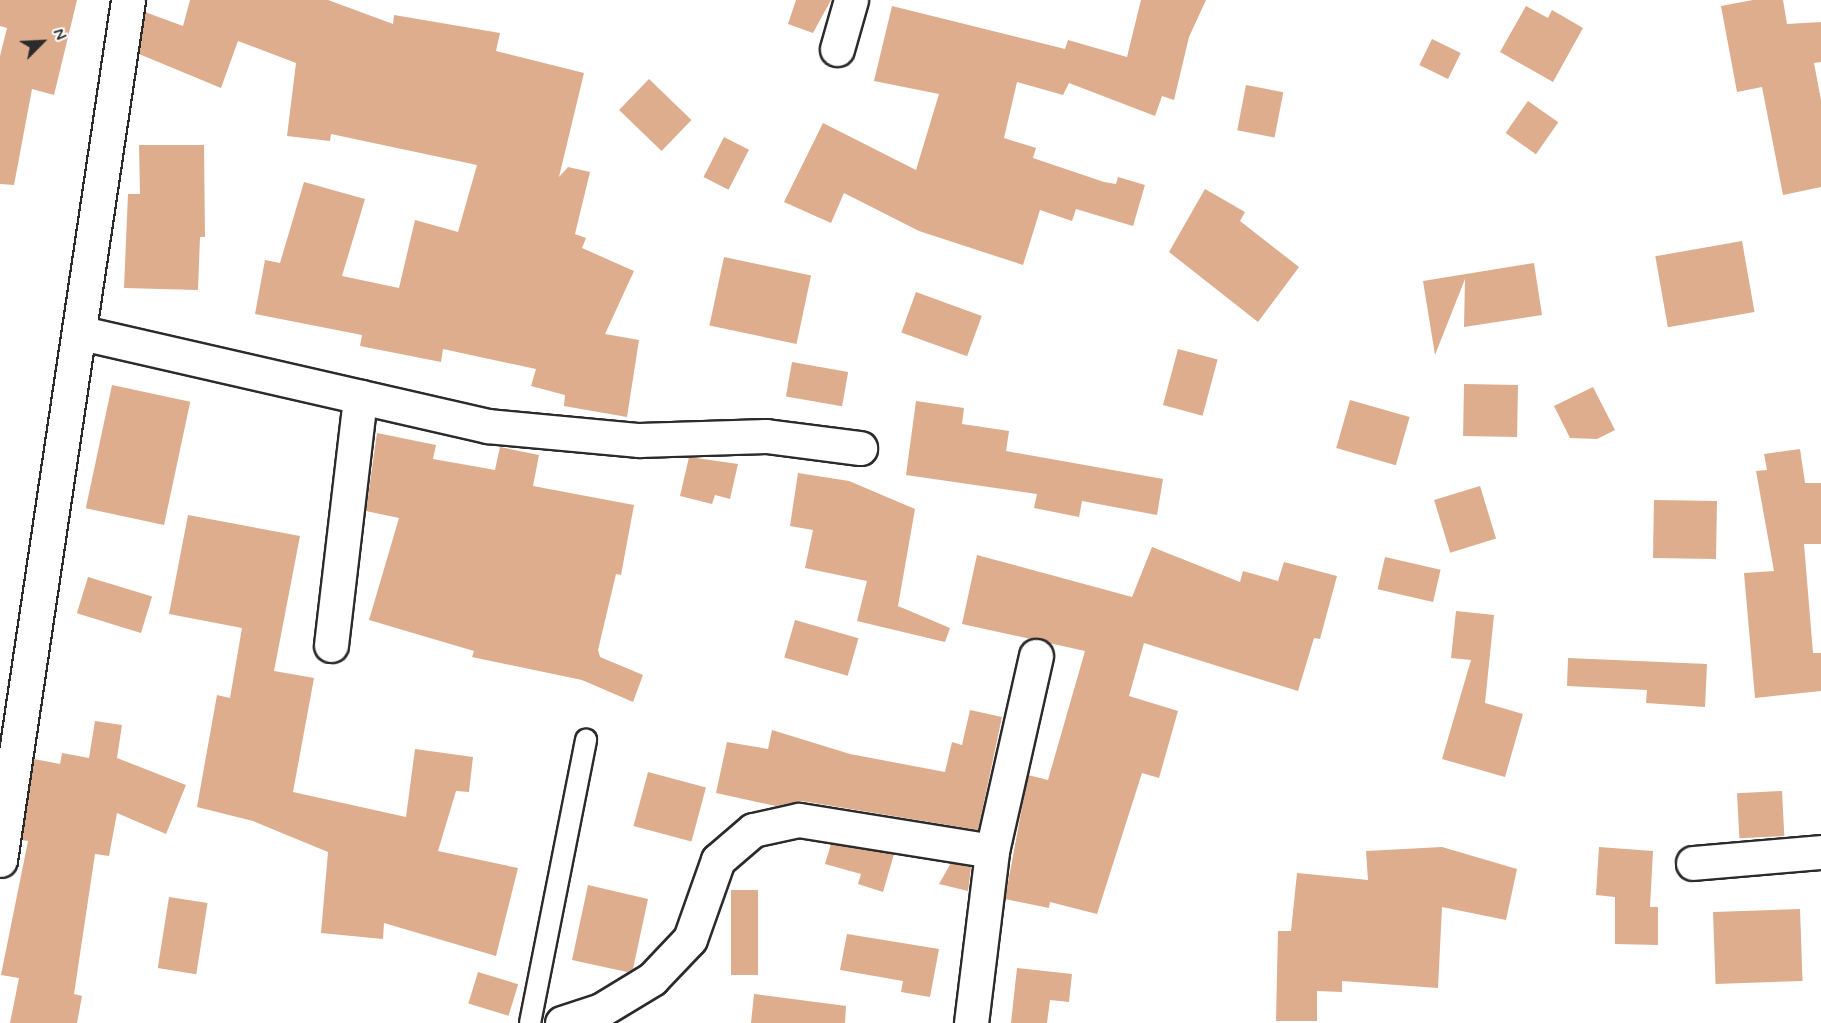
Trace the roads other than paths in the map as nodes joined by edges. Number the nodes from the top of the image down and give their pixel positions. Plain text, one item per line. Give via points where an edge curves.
1 (128, 0) edge
2 (851, 0) edge
3 (837, 49) dead end
4 (81, 333) junction
5 (360, 397) junction
6 (860, 448) dead end
7 (331, 645) dead end
8 (1036, 656) dead end
9 (586, 739) dead end
10 (992, 851) junction
11 (1821, 852) edge
12 (0, 860) edge
13 (1693, 863) dead end
14 (530, 1023) edge
15 (562, 1023) edge
16 (971, 1023) edge

1 - 4 street
2 - 3 street
4 - 5 street
4 - 12 street
5 - 6 street via 487,426 567,436 681,441 746,435
5 - 7 street
8 - 10 street
9 - 14 lane
10 - 15 street via 799,820 753,830 718,860 690,939 652,979 601,1010
10 - 16 street
11 - 13 street

